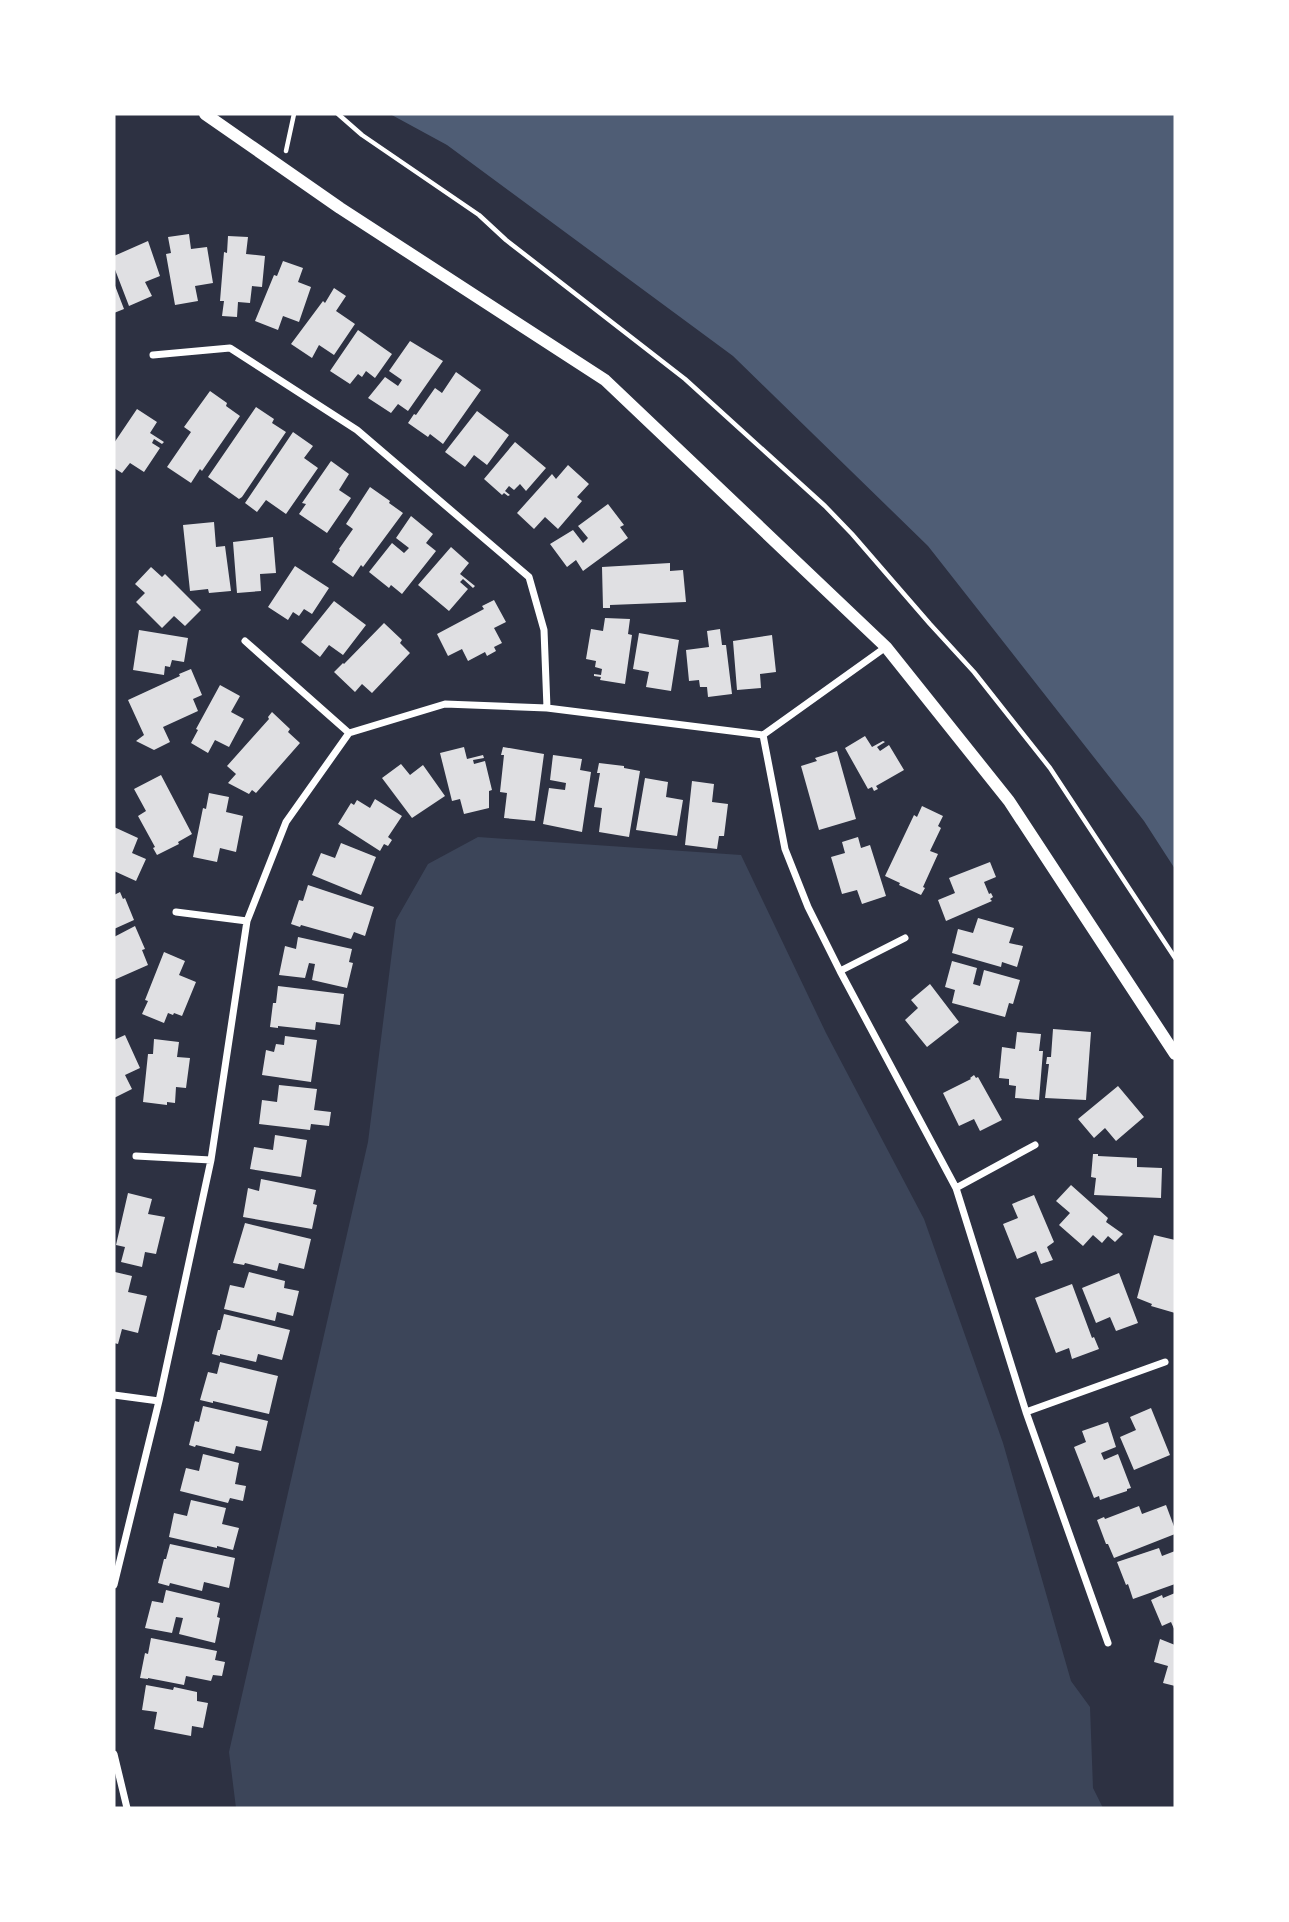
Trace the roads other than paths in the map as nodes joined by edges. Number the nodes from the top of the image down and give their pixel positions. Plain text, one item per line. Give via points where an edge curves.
1 (205, 114) edge
2 (153, 355) dead end
3 (245, 641) dead end
4 (886, 647) junction
5 (547, 708) junction
6 (349, 733) junction
7 (763, 735) junction
8 (176, 912) dead end
9 (247, 921) junction
10 (905, 938) dead end
11 (840, 971) junction
12 (1175, 1054) edge
13 (1035, 1146) dead end
14 (136, 1156) dead end
15 (211, 1160) junction
16 (956, 1188) junction
17 (1165, 1362) dead end
18 (114, 1395) edge
19 (159, 1401) junction
20 (1026, 1412) junction
21 (114, 1585) edge
22 (1108, 1643) dead end
23 (114, 1754) edge
24 (127, 1808) edge

1 - 4 street via 340,208 605,380
2 - 5 street via 230,348 357,430 529,577 544,630
3 - 6 street
4 - 7 street
4 - 12 street via 1009,802
5 - 6 street via 445,704
5 - 7 street
6 - 9 street via 286,822
7 - 11 street via 785,849
8 - 9 street
9 - 15 street
10 - 11 street
11 - 16 street
13 - 16 street
14 - 15 street
15 - 19 street
16 - 20 street
17 - 20 street
18 - 19 street
19 - 21 street
20 - 22 street
23 - 24 street

